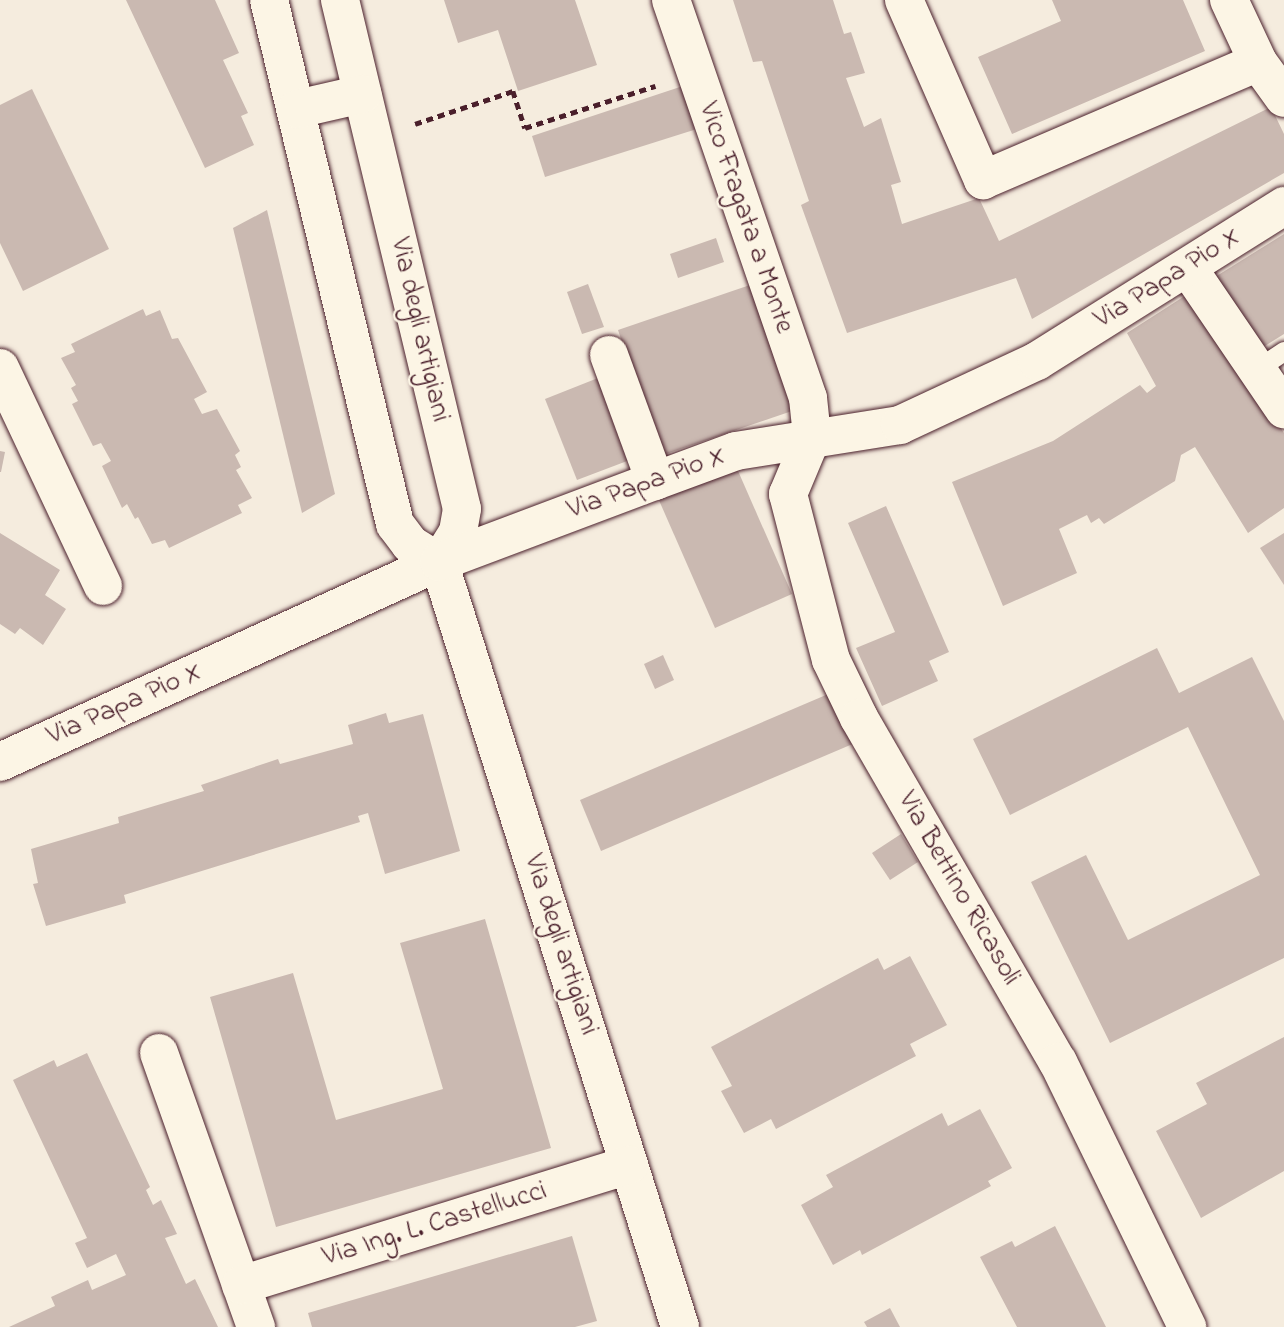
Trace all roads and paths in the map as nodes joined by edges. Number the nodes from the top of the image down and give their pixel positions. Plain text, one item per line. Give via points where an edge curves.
1 (269, 0) edge
2 (340, 0) edge
3 (671, 0) edge
4 (904, 0) edge
5 (1229, 0) edge
6 (1258, 62) junction
7 (696, 73) junction
8 (362, 94) junction
9 (1284, 98) edge
10 (297, 109) junction
11 (373, 137) junction
12 (1284, 206) edge
13 (1188, 268) junction
14 (609, 355) dead end
15 (1271, 360) edge
16 (0, 369) edge
17 (1284, 408) edge
18 (812, 437) junction
19 (655, 481) junction
20 (439, 562) junction
21 (103, 586) dead end
22 (0, 762) edge
23 (159, 1053) dead end
24 (629, 1165) junction
25 (241, 1285) junction
26 (256, 1327) edge
27 (680, 1327) edge
28 (1187, 1327) edge

1 - 10 street
2 - 8 street, Via degli artigiani
3 - 7 street, Vico Fragata a Monte
4 - 6 street via 982,180
5 - 6 street
6 - 9 street
7 - 11 path via 525,128 513,91
7 - 18 street, Vico Fragata a Monte via 808,398
8 - 10 street
8 - 11 street, Via degli artigiani
10 - 20 street via 395,524 411,544
11 - 20 street, Via degli artigiani via 462,509 458,532
12 - 13 street, Via Papa Pio X
13 - 15 street
13 - 18 street, Via Papa Pio X via 1037,361 900,425
14 - 19 street
15 - 17 street
16 - 21 street
18 - 19 street, Via Papa Pio X via 736,451
18 - 28 street, Via Bettino Ricasoli via 788,494 831,660 859,718 1058,1062
19 - 20 street, Via Papa Pio X
20 - 22 street, Via Papa Pio X
20 - 24 street, Via degli artigiani
23 - 25 street
24 - 25 street, Via Ing. L. Castellucci
24 - 27 street, Via degli artigiani
25 - 26 street

